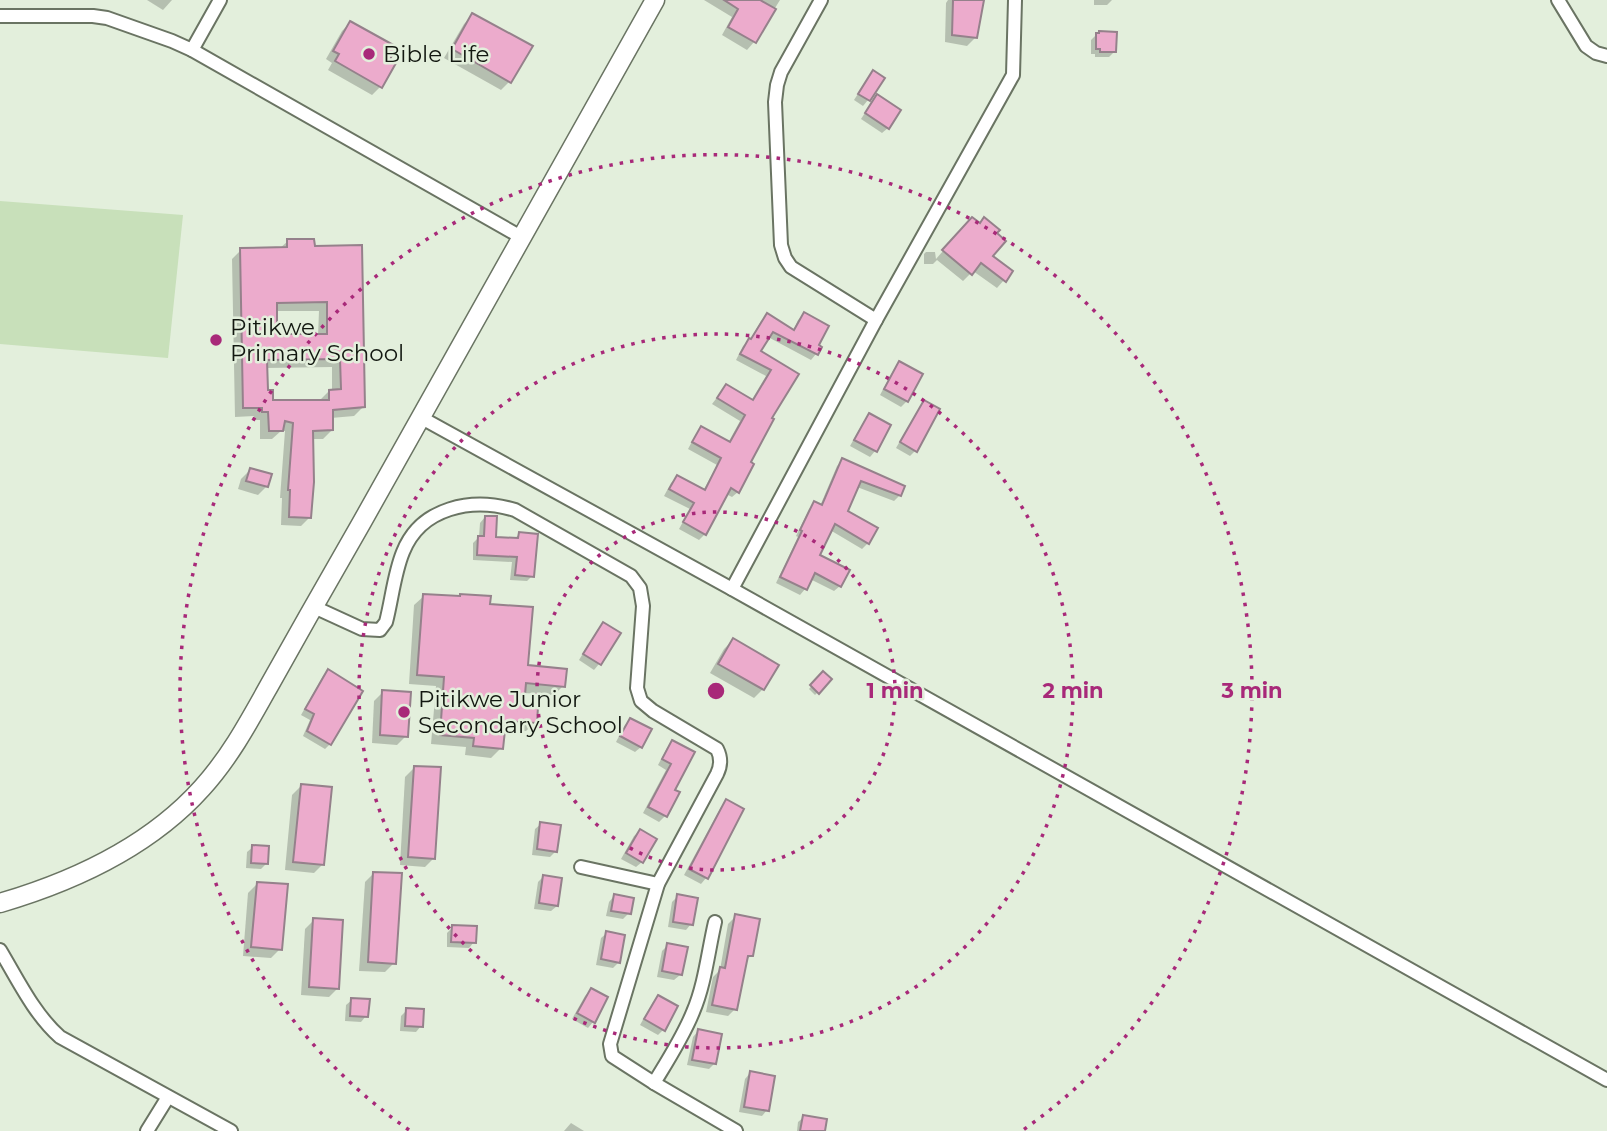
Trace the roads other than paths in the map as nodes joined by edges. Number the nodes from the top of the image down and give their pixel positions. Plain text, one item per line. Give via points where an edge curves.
1 (220, 0) edge
2 (655, 0) edge
3 (821, 0) edge
4 (1015, 0) edge
5 (1558, 0) edge
6 (0, 16) edge
7 (192, 50) junction
8 (1607, 56) edge
9 (521, 237) junction
10 (876, 320) junction
11 (420, 417) junction
12 (732, 589) junction
13 (314, 607) junction
14 (581, 867) dead end
15 (658, 884) junction
16 (0, 903) edge
17 (715, 922) dead end
18 (0, 950) edge
19 (1607, 1080) edge
20 (654, 1083) junction
21 (168, 1097) junction
22 (147, 1131) edge
23 (231, 1131) edge
24 (736, 1131) edge

1 - 7 street
2 - 9 street
3 - 10 street via 776,85 781,245 791,267
4 - 10 street via 1013,75
5 - 8 street via 1586,46
6 - 7 street via 107,18
7 - 9 street
9 - 11 street
10 - 12 street
11 - 12 street
11 - 13 street
12 - 19 street
13 - 15 street via 362,629 380,630 386,622 399,561 410,539 430,517 468,505 515,510 631,576 640,588 643,606 639,697 653,711 717,749 720,760 717,774
13 - 16 street via 239,739 175,815 110,860
14 - 15 street
15 - 20 street via 610,1044 612,1056
17 - 20 street via 694,1012
18 - 21 street via 49,1027 74,1046
20 - 24 street
21 - 22 street
21 - 23 street

